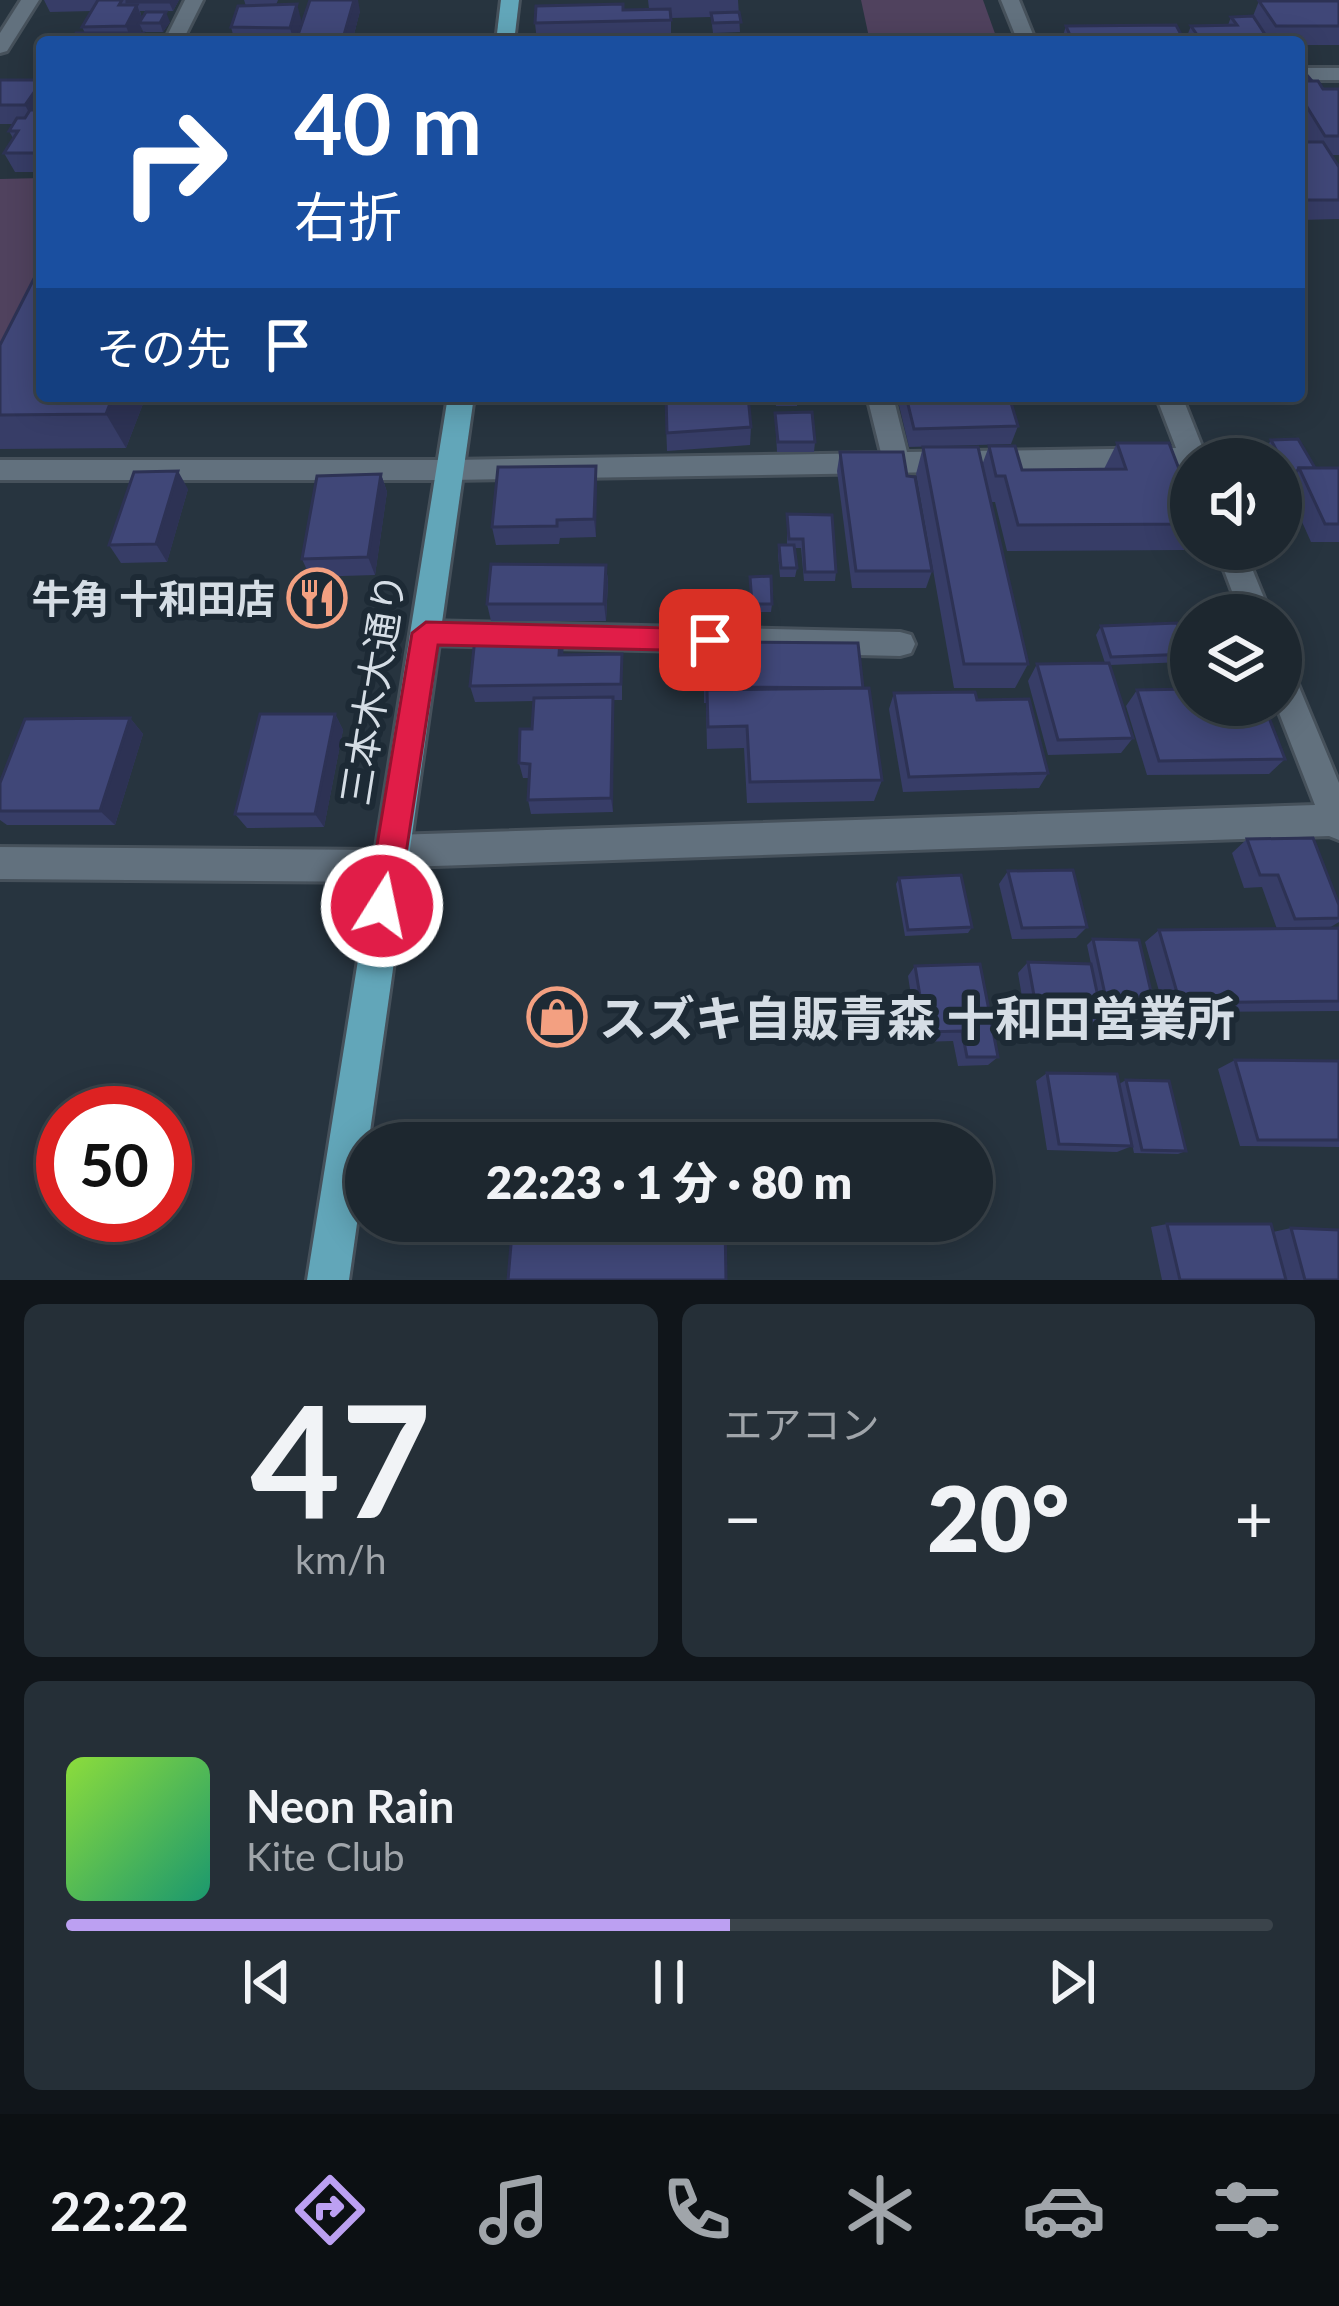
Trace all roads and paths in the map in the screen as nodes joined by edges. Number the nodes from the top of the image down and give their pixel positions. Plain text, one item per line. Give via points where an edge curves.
1 (30, 0) edge
2 (194, 0) edge
3 (510, 0) edge
4 (1010, 0) edge
5 (4, 36) edge
6 (176, 36) edge
7 (506, 36) edge
8 (1025, 36) edge
9 (1305, 74) edge
10 (1338, 76) edge
11 (459, 402) edge
12 (881, 402) edge
13 (1171, 402) edge
14 (1186, 438) edge
15 (1170, 458) edge
16 (896, 462) junction
17 (0, 470) edge
18 (451, 470) junction
19 (426, 633) junction
20 (900, 644) dead end
21 (1300, 726) edge
22 (1338, 822) edge
23 (390, 859) junction
24 (0, 863) edge
25 (328, 1280) edge

1 - 5 street
2 - 6 street
3 - 7 main road
4 - 8 street
9 - 10 street
11 - 18 main road, 三本木大通り
12 - 16 street
13 - 14 street
15 - 16 street
16 - 18 street
17 - 18 street
18 - 19 main road, 三本木大通り
19 - 20 street
19 - 23 main road, 三本木大通り
21 - 22 street
22 - 23 street
23 - 24 street
23 - 25 main road, 三本木大通り

